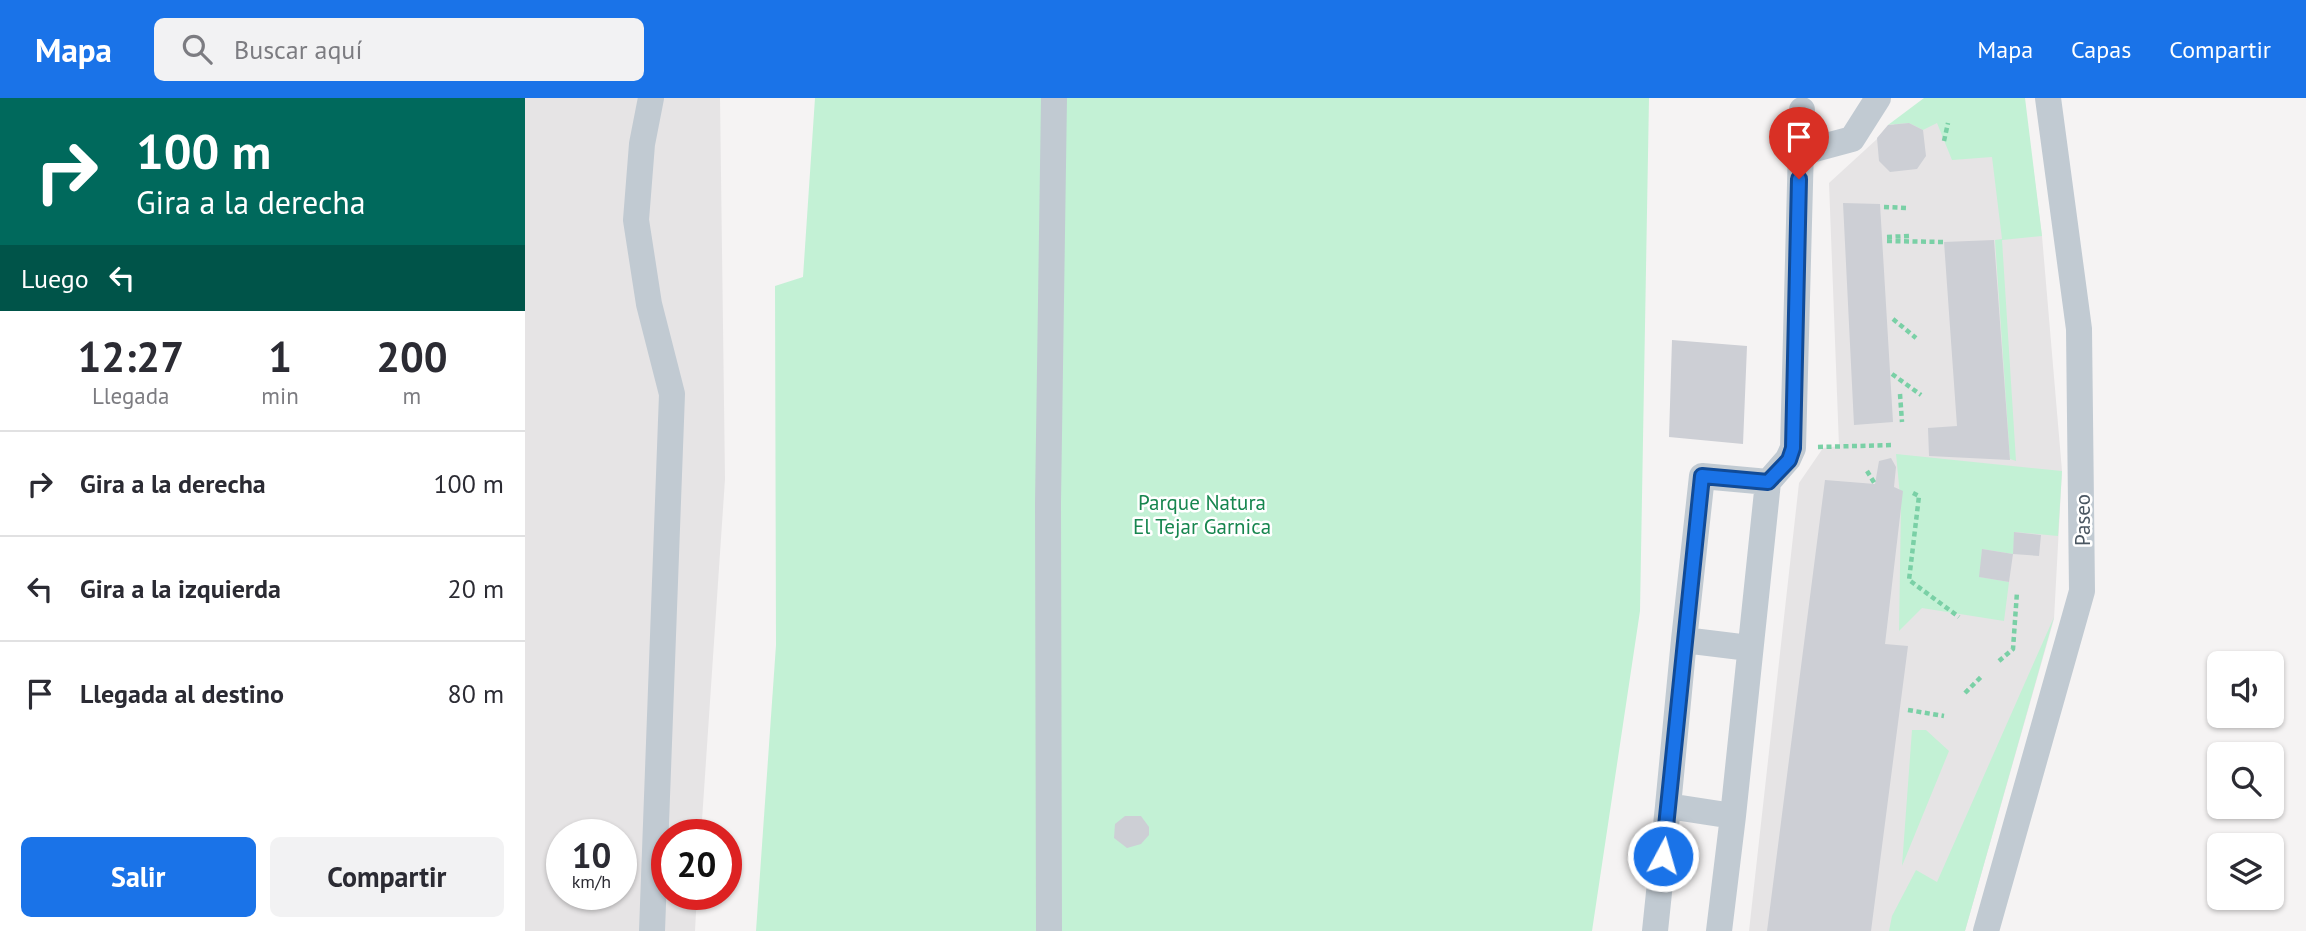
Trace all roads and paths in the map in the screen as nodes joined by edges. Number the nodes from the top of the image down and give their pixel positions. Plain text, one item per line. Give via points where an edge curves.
1 (651, 98) edge
2 (1054, 98) edge
3 (1878, 98) edge
4 (2048, 98) edge
5 (1802, 110) dead end
6 (1948, 123) dead end
7 (1944, 141) dead end
8 (1800, 152) junction
9 (1884, 207) dead end
10 (1907, 208) dead end
11 (1909, 236) dead end
12 (1944, 242) dead end
13 (1892, 319) dead end
14 (1916, 338) dead end
15 (1892, 374) dead end
16 (1900, 394) dead end
17 (1921, 395) dead end
18 (1902, 422) dead end
19 (1894, 444) dead end
20 (1793, 448) junction
21 (1867, 471) dead end
22 (1768, 482) junction
23 (1875, 484) dead end
24 (1913, 493) dead end
25 (2017, 592) dead end
26 (1959, 617) dead end
27 (1684, 640) junction
28 (1749, 648) junction
29 (1999, 661) dead end
30 (1982, 676) dead end
31 (1965, 693) dead end
32 (1908, 710) dead end
33 (1944, 716) dead end
34 (1668, 806) junction
35 (1733, 816) junction
36 (652, 931) edge
37 (1049, 931) edge
38 (1655, 931) edge
39 (1719, 931) edge
40 (1986, 931) edge

1 - 36 street via 636,220 649,304 672,394
2 - 37 street via 1048,503
3 - 8 street via 1852,139
4 - 40 street, Paseo via 2079,329 2082,591
5 - 8 street
6 - 7 path
8 - 20 street
9 - 10 path
11 - 12 path via 1887,239
13 - 14 path
15 - 17 path
16 - 18 path
19 - 20 path
20 - 22 street via 1789,460
21 - 23 path
22 - 27 street via 1702,476
22 - 28 street
24 - 26 path via 1919,496 1909,580
25 - 29 path via 2013,649
27 - 28 street
27 - 34 street
28 - 35 street
30 - 31 path
32 - 33 path
34 - 35 street
34 - 38 street
35 - 39 street

